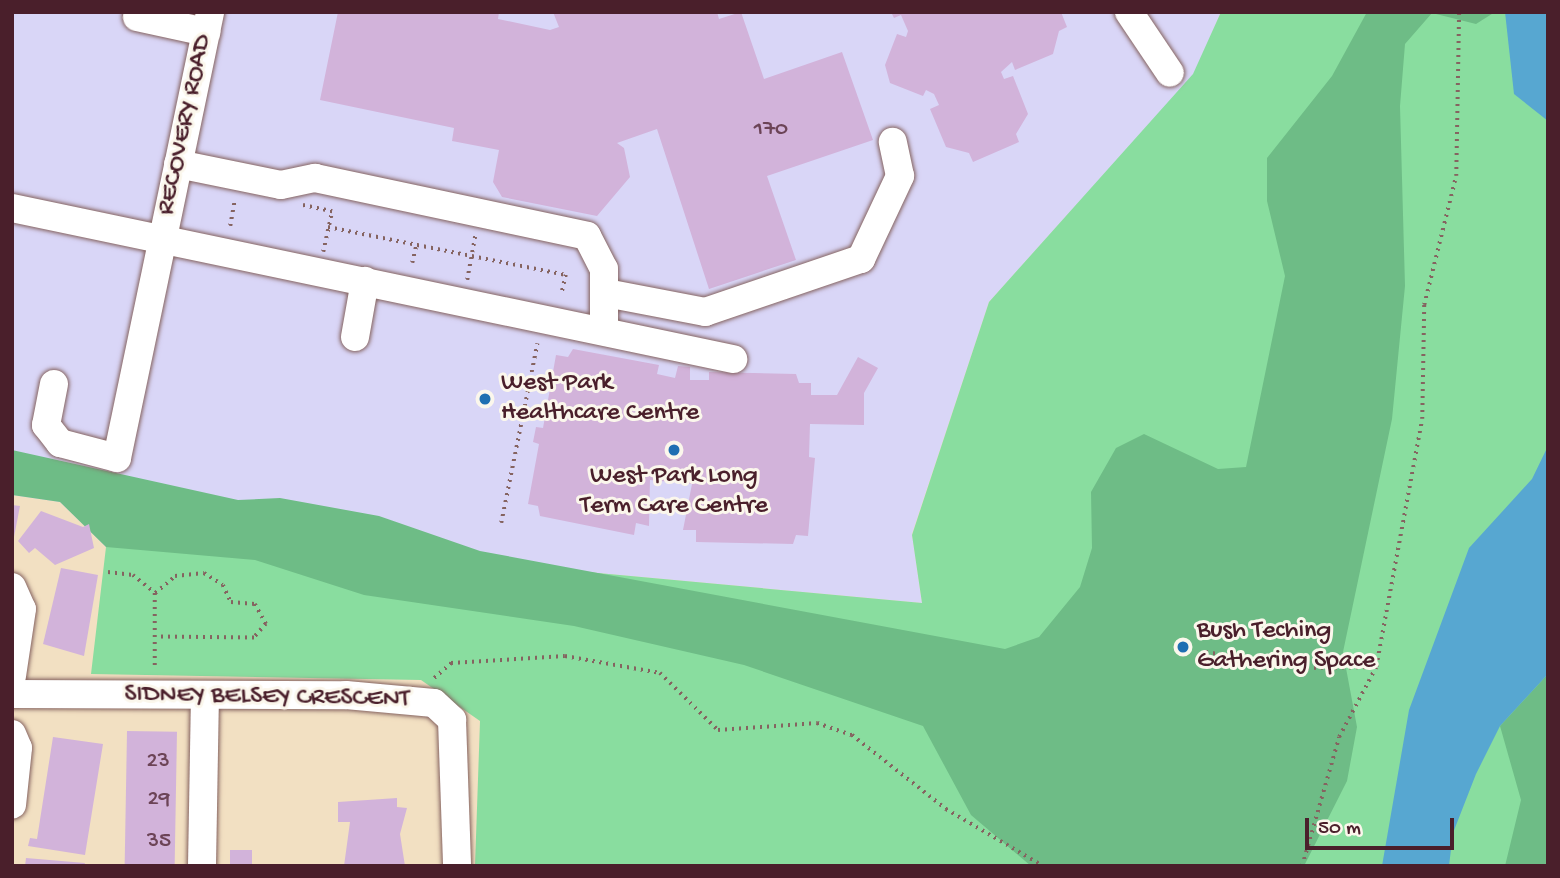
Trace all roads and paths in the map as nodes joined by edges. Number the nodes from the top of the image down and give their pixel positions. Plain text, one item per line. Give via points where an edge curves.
1 (1129, 12) edge
2 (1459, 12) edge
3 (137, 17) dead end
4 (208, 22) edge
5 (1170, 73) dead end
6 (893, 142) dead end
7 (178, 164) junction
8 (235, 199) dead end
9 (333, 203) dead end
10 (12, 208) edge
11 (477, 224) dead end
12 (230, 226) dead end
13 (328, 227) junction
14 (162, 239) junction
15 (416, 245) junction
16 (471, 256) junction
17 (322, 257) dead end
18 (412, 263) dead end
19 (365, 281) junction
20 (466, 286) dead end
21 (562, 293) dead end
22 (606, 293) junction
23 (604, 327) junction
24 (355, 337) dead end
25 (537, 344) dead end
26 (733, 359) dead end
27 (54, 384) dead end
28 (502, 523) dead end
29 (108, 572) dead end
30 (12, 587) edge
31 (155, 593) junction
32 (159, 637) junction
33 (1206, 652) dead end
34 (1376, 667) junction
35 (12, 676) edge
36 (12, 694) edge
37 (151, 696) junction
38 (205, 696) junction
39 (409, 699) junction
40 (12, 734) edge
41 (12, 805) edge
42 (202, 866) edge
43 (457, 866) edge
44 (1043, 866) edge
45 (1302, 866) edge

1 - 5 street
2 - 34 path via 1456,176 1424,305 1422,419
3 - 4 street
4 - 7 street, RECOVERY ROAD
6 - 22 street via 900,176 861,259 705,312
7 - 14 street, RECOVERY ROAD
7 - 22 street via 281,185 315,178 587,236 604,269
8 - 12 path
9 - 13 path
10 - 14 street
11 - 16 path
13 - 15 path
13 - 17 path
14 - 19 street
14 - 27 street, RECOVERY ROAD via 117,458 60,443 46,425
15 - 16 path
15 - 18 path
16 - 20 path
16 - 21 path via 566,275
19 - 23 street
19 - 24 street
22 - 23 street
23 - 26 street
25 - 28 path
29 - 31 path via 133,575
30 - 35 street via 22,609
31 - 32 path
31 - 32 path via 175,576 204,573 223,585 231,602 255,604 266,624 254,638
32 - 37 path
33 - 34 path via 1300,668
34 - 45 path via 1339,737
36 - 37 street, SIDNEY BELSEY CRESCENT
37 - 38 street, SIDNEY BELSEY CRESCENT
38 - 39 street, SIDNEY BELSEY CRESCENT
38 - 42 street
39 - 43 street, SIDNEY BELSEY CRESCENT via 434,703 452,720
39 - 44 path via 451,663 565,656 660,673 718,730 817,723 852,735 946,809
40 - 41 street via 18,748

